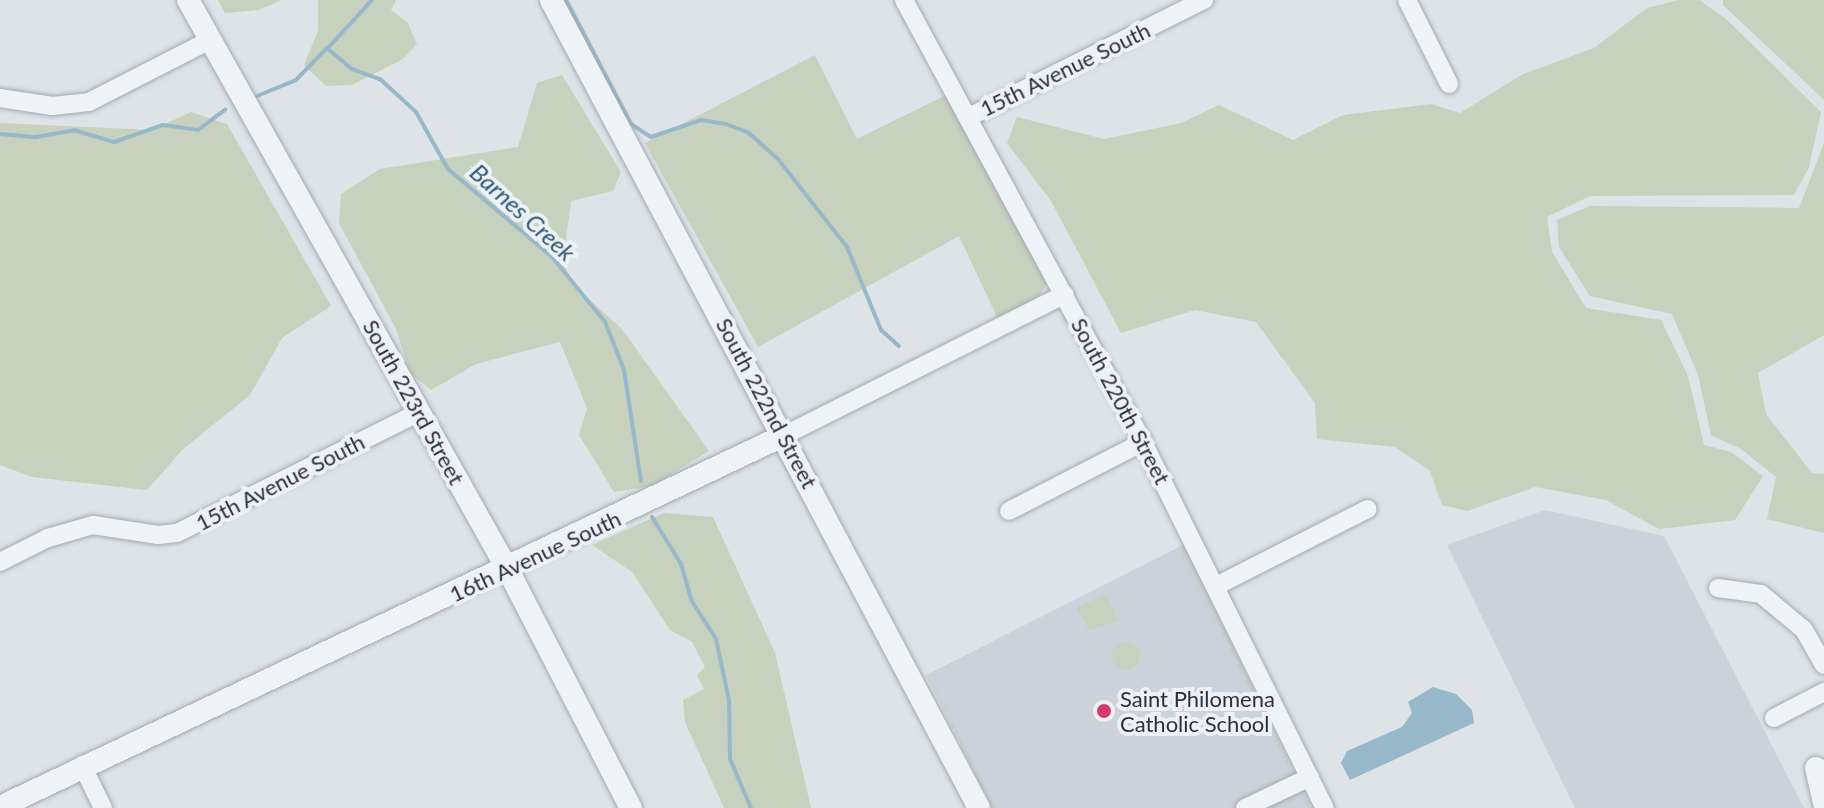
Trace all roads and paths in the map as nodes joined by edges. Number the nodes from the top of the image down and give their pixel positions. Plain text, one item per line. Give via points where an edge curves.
1 (188, 0) edge
2 (551, 0) edge
3 (904, 0) edge
4 (1204, 0) edge
5 (1407, 0) edge
6 (210, 40) junction
7 (1449, 84) dead end
8 (0, 98) edge
9 (969, 117) junction
10 (1065, 294) junction
11 (420, 412) junction
12 (785, 435) junction
13 (1143, 442) junction
14 (1368, 509) dead end
15 (1009, 511) dead end
16 (0, 562) edge
17 (508, 570) junction
18 (1216, 586) junction
19 (1718, 588) dead end
20 (1824, 665) edge
21 (1824, 692) edge
22 (1774, 718) dead end
23 (82, 765) junction
24 (1816, 768) dead end
25 (1310, 777) junction
26 (1824, 804) edge
27 (0, 807) edge
28 (103, 808) edge
29 (631, 808) edge
30 (979, 808) edge
31 (1245, 808) edge
32 (1325, 808) edge

1 - 6 street, South 223rd Street
2 - 12 street, South 222nd Street
3 - 9 street, South 220th Street
4 - 9 street, 15th Avenue South
5 - 7 street
6 - 8 street via 89,102 52,106
6 - 11 street, South 223rd Street
9 - 10 street, South 220th Street
10 - 12 street, 16th Avenue South
10 - 13 street, South 220th Street
11 - 16 street, 15th Avenue South via 194,527 158,535 93,525 48,538
11 - 17 street, South 223rd Street
12 - 17 street, 16th Avenue South
12 - 30 street, South 222nd Street
13 - 15 street
13 - 18 street, South 220th Street
14 - 18 street
17 - 23 street, 16th Avenue South
17 - 29 street, South 223rd Street
18 - 25 street, South 220th Street
19 - 20 street via 1761,594 1804,630
21 - 22 street
23 - 27 street, 16th Avenue South
23 - 28 street
24 - 26 street
25 - 31 street
25 - 32 street, South 220th Street

